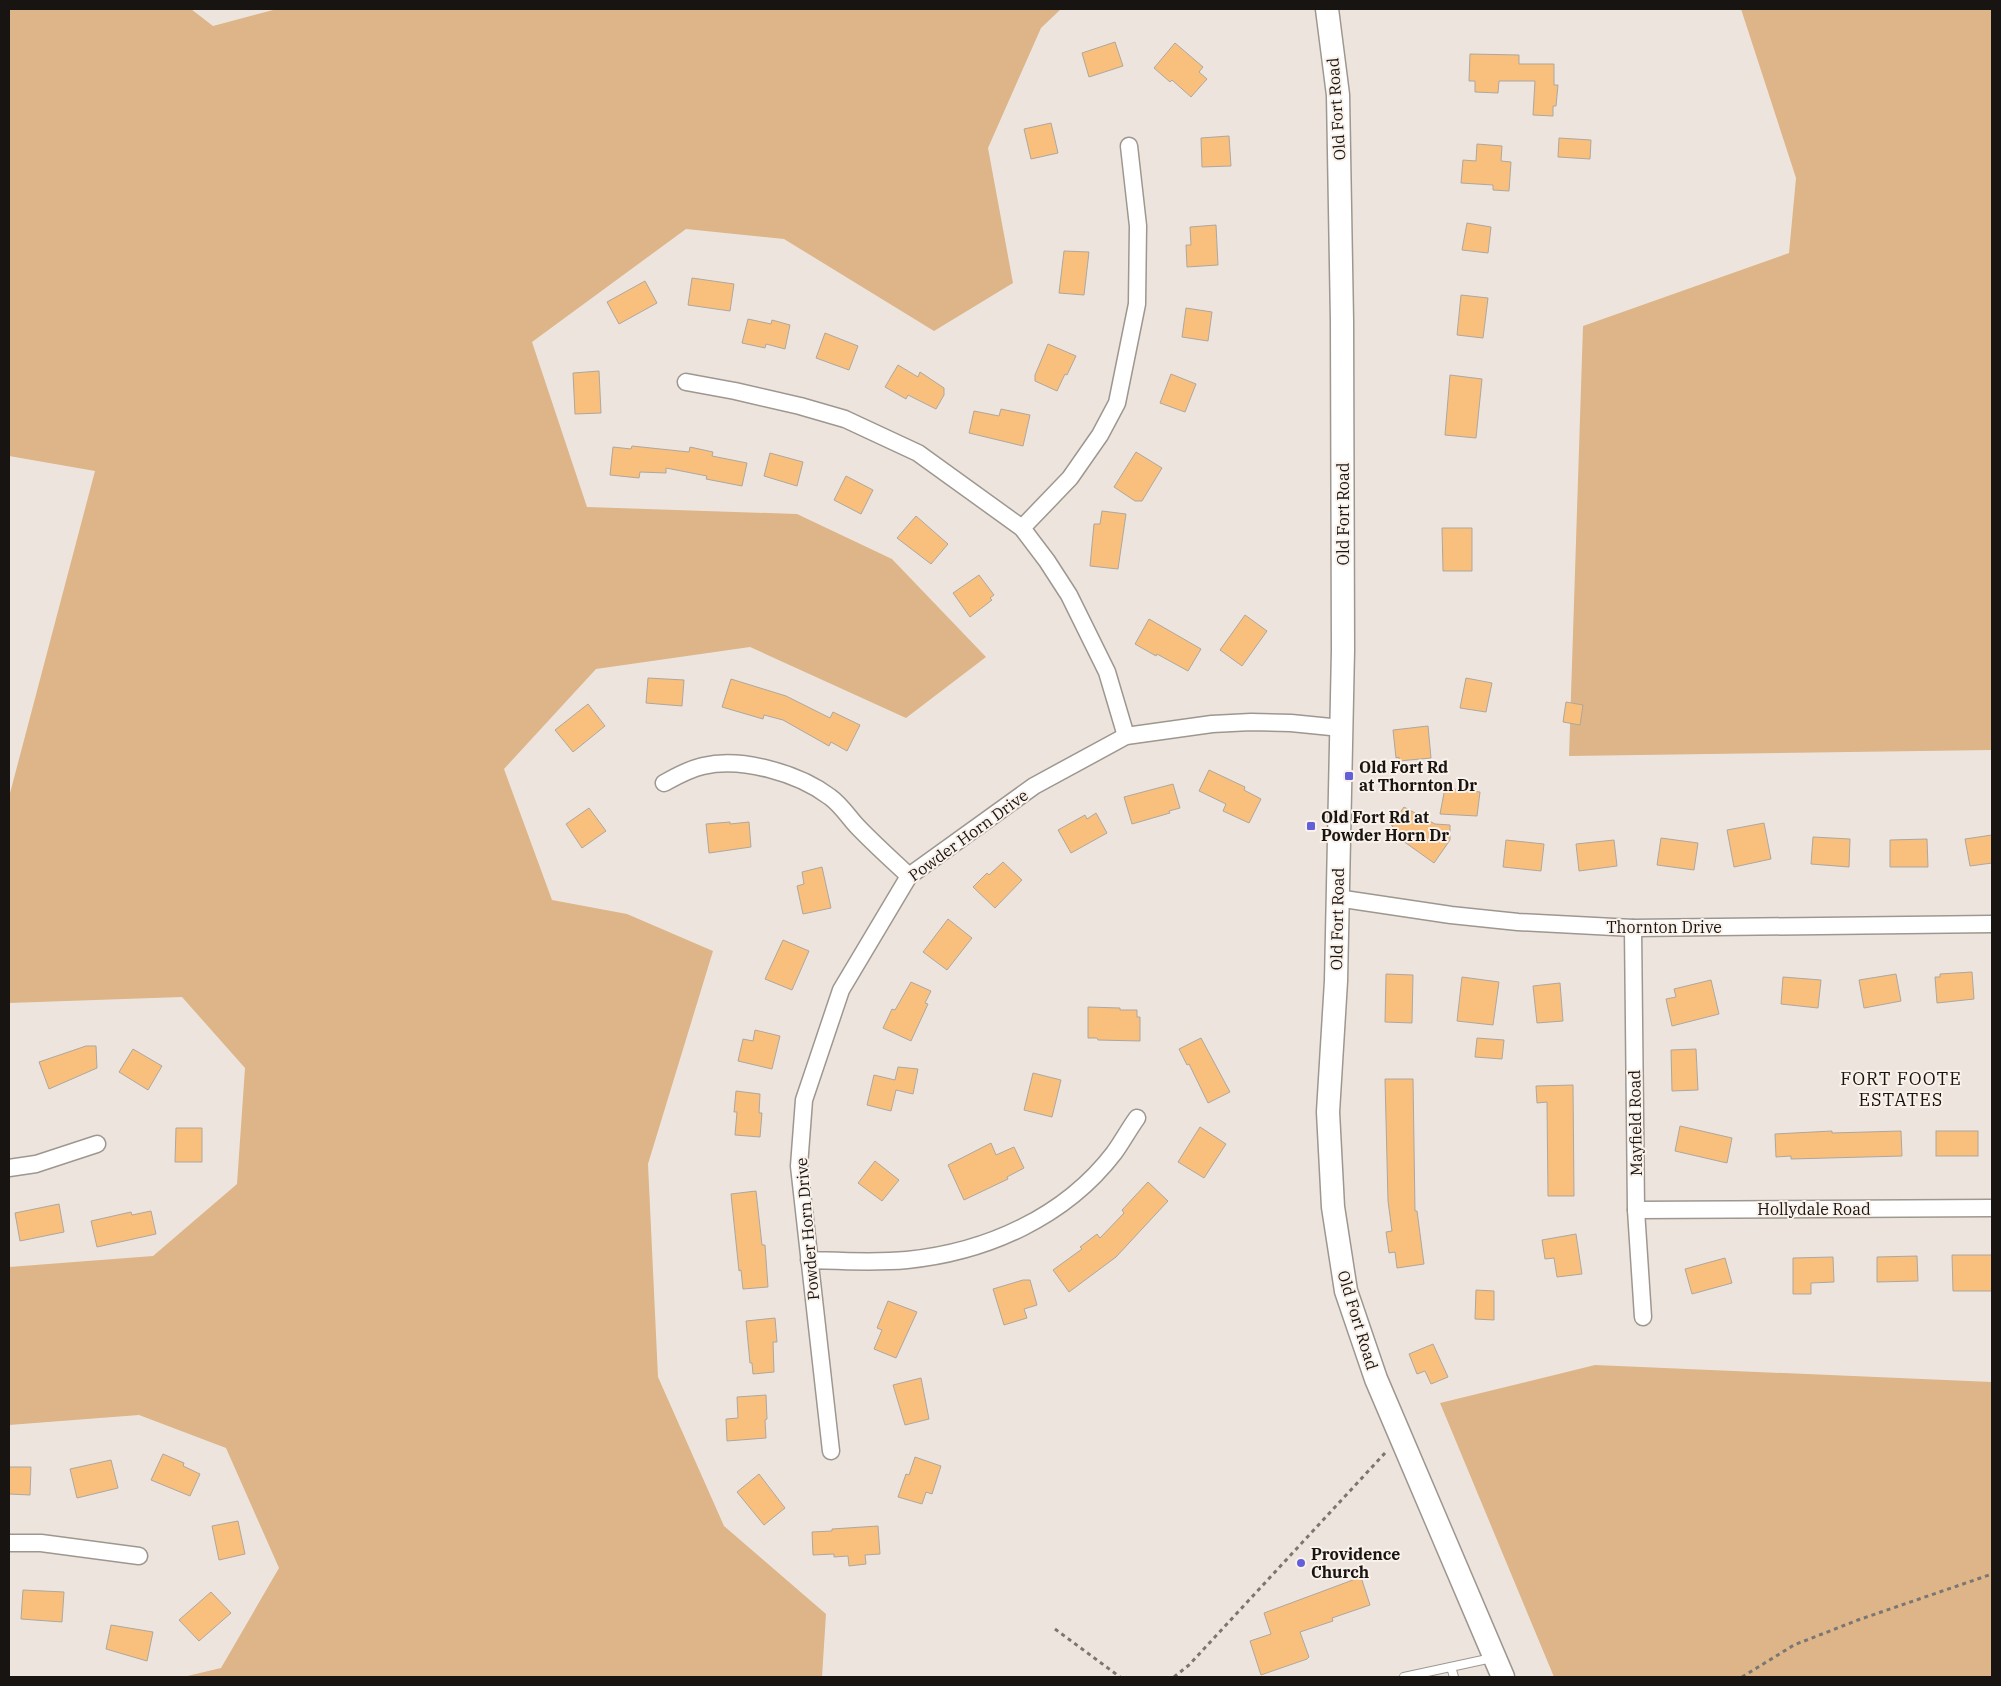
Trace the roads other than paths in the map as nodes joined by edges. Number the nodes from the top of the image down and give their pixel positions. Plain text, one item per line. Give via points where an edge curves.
1 (1327, 9) edge
2 (1129, 146) dead end
3 (686, 382) dead end
4 (1022, 528) junction
5 (1341, 728) junction
6 (1126, 736) junction
7 (664, 783) dead end
8 (909, 876) junction
9 (1337, 898) junction
10 (1992, 924) edge
11 (1633, 928) junction
12 (1137, 1118) dead end
13 (96, 1144) dead end
14 (9, 1168) edge
15 (1992, 1208) edge
16 (1636, 1210) junction
17 (809, 1260) junction
18 (1643, 1317) dead end
19 (832, 1451) dead end
20 (9, 1543) edge
21 (139, 1556) dead end
22 (1451, 1667) junction
23 (1499, 1668) edge
24 (1404, 1677) edge
25 (1454, 1677) edge

1 - 5 main road, Old Fort Road via 1340,136 1344,602
2 - 4 street via 1138,226 1137,304 1117,403 1100,435 1070,478
3 - 4 street via 845,419 918,453
4 - 6 street via 1069,594 1107,672
5 - 6 street, Powder Horn Drive via 1251,722
5 - 9 main road, Old Fort Road
6 - 8 street, Powder Horn Drive via 1034,786
7 - 8 street via 704,766 755,766 781,773 818,788 832,798
8 - 17 street, Powder Horn Drive via 841,990 804,1100 799,1166
9 - 11 street, Thornton Drive via 1518,922
9 - 23 main road, Old Fort Road via 1328,1112 1333,1207 1342,1266 1353,1314 1376,1380
10 - 11 street, Thornton Drive
11 - 16 street, Mayfield Road
12 - 17 street via 1114,1153 1088,1182 1037,1221 1009,1234 969,1248 908,1260
13 - 14 street via 36,1164
15 - 16 street, Hollydale Road
16 - 18 street, Mayfield Road
17 - 19 street, Powder Horn Drive
20 - 21 street via 41,1543
22 - 23 lane
22 - 24 lane
22 - 25 lane

